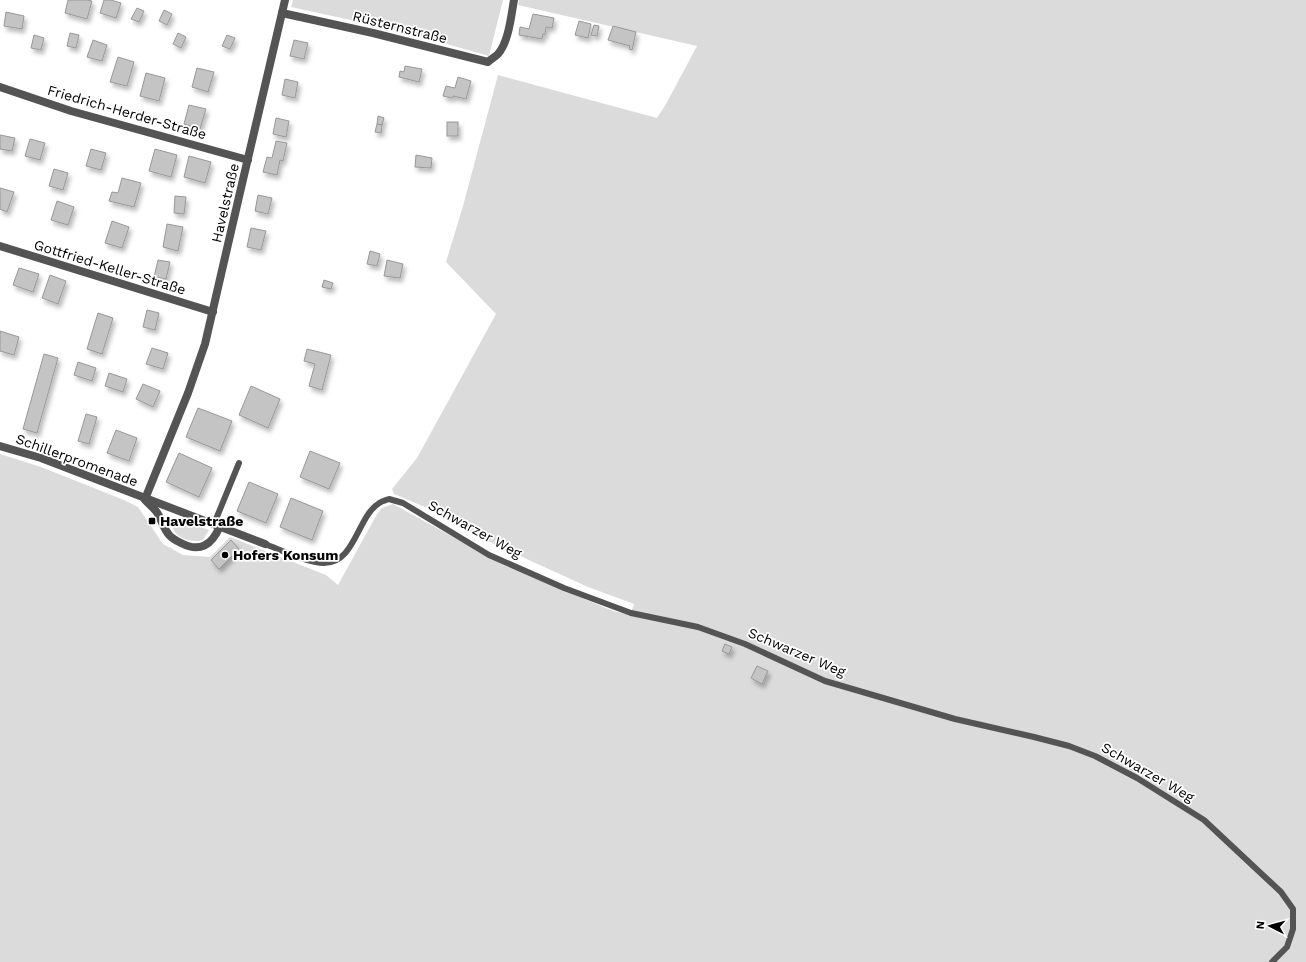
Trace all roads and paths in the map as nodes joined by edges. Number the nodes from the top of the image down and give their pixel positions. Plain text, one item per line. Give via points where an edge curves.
1 (284, 0) edge
2 (514, 0) edge
3 (282, 13) junction
4 (0, 87) edge
5 (248, 160) junction
6 (0, 246) edge
7 (213, 312) junction
8 (0, 446) edge
9 (239, 463) dead end
10 (145, 499) junction
11 (217, 525) junction
12 (232, 531) joint
13 (265, 544) joint
14 (1272, 962) edge

1 - 3 street, Havelstraße
2 - 3 street, Rüsternstraße via 504,42 498,54 488,62
3 - 5 street, Havelstraße
4 - 5 street, Friedrich-Herder-Straße via 70,111
5 - 7 street, Havelstraße
6 - 7 street, Gottfried-Keller-Straße
7 - 10 street, Havelstraße via 200,362
8 - 10 street, Schillerpromenade via 41,458
9 - 11 lane
10 - 11 street, Schillerpromenade
10 - 11 street, Schillerpromenade via 158,514 170,536 185,544 197,548 204,547 217,534
11 - 12 street, Schillerpromenade
12 - 13 street, Schwarzer Weg
13 - 14 lane, Schwarzer Weg via 310,561 334,562 346,553 369,514 378,504 389,499 403,503 489,555 564,588 624,610 698,627 745,644 824,681 955,719 1070,746 1095,756 1137,778 1204,820 1280,892 1294,909 1293,929 1287,947

